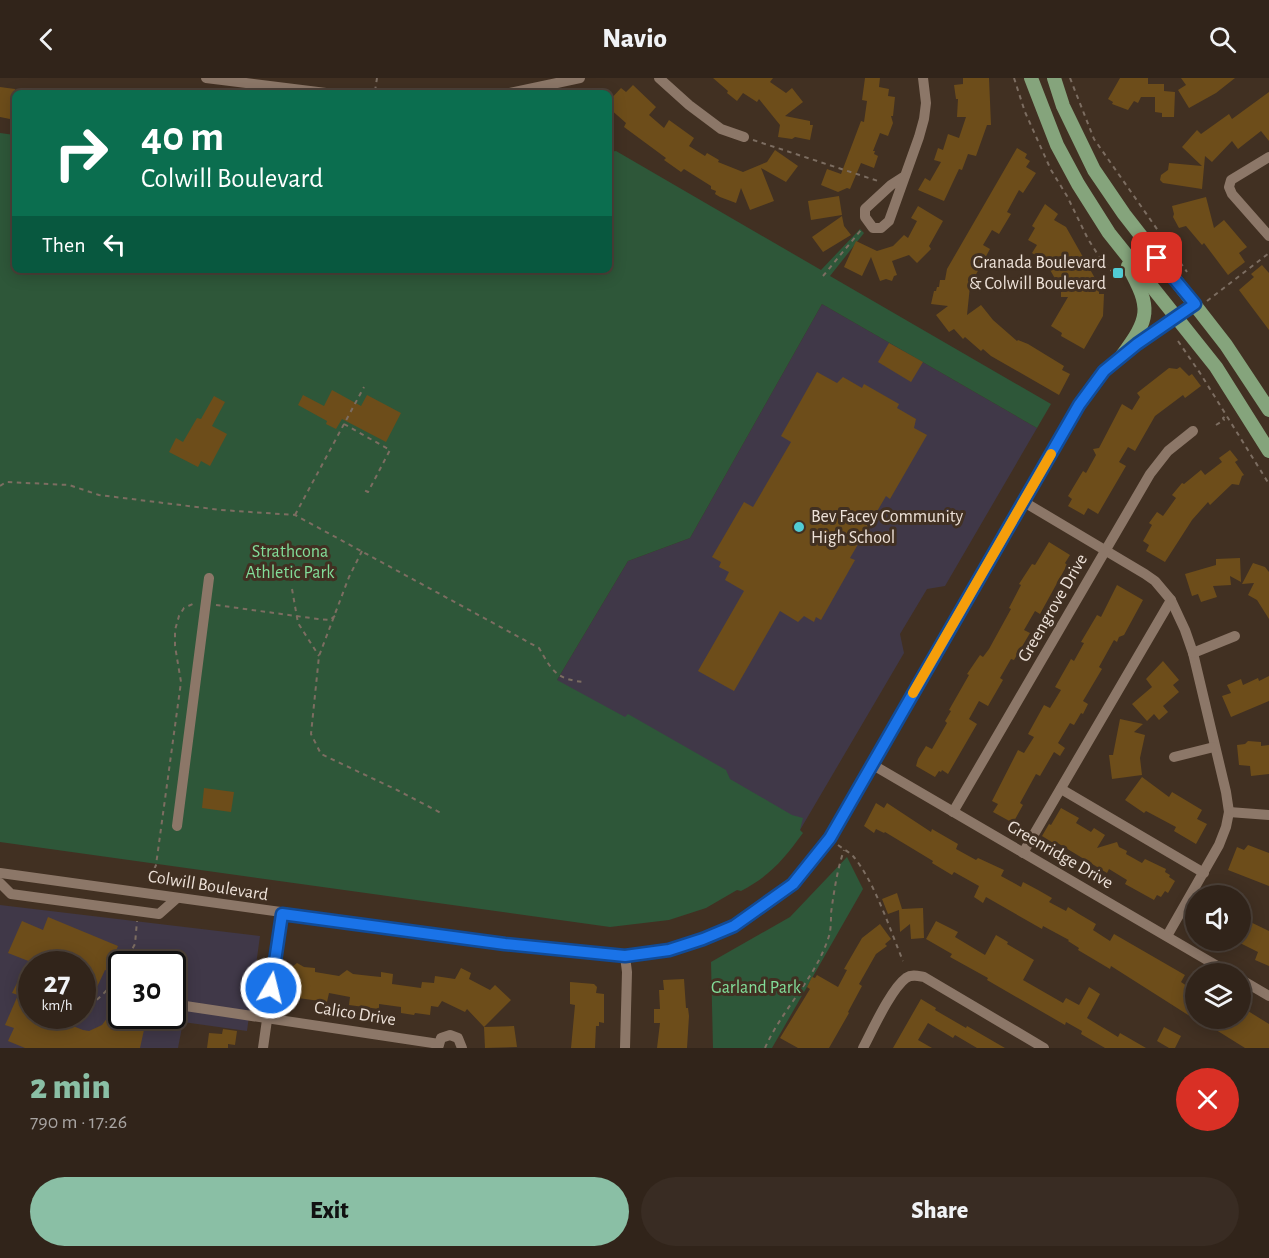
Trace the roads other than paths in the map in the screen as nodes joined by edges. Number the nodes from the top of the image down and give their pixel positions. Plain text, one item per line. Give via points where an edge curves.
1 (206, 78) edge
2 (580, 78) edge
3 (659, 78) edge
4 (922, 78) edge
5 (1031, 78) edge
6 (1054, 78) edge
7 (292, 83) edge
8 (316, 90) edge
9 (524, 90) edge
10 (744, 137) road end
11 (1269, 157) edge
12 (904, 176) junction
13 (1109, 233) junction
14 (1269, 236) edge
15 (1201, 302) junction
16 (1178, 316) junction
17 (1121, 357) junction
18 (1269, 410) edge
19 (1193, 431) dead end
20 (1269, 451) edge
21 (1024, 502) junction
22 (1105, 551) junction
23 (209, 578) dead end
24 (1171, 600) junction
25 (1235, 636) dead end
26 (1193, 653) junction
27 (1214, 747) junction
28 (1174, 757) dead end
29 (873, 765) junction
30 (1061, 789) junction
31 (954, 812) junction
32 (1229, 812) junction
33 (1269, 815) edge
34 (177, 826) dead end
35 (1023, 853) junction
36 (0, 873) edge
37 (1204, 873) junction
38 (0, 883) edge
39 (177, 898) junction
40 (282, 914) junction
41 (1167, 936) junction
42 (625, 956) junction
43 (1212, 963) edge
44 (1251, 985) edge
45 (1269, 996) edge
46 (186, 1006) edge
47 (267, 1017) junction
48 (438, 1046) edge
49 (263, 1048) edge
50 (462, 1048) edge
51 (625, 1048) edge
52 (863, 1048) edge
53 (1042, 1048) edge

1 - 7 street
2 - 9 street
3 - 10 street via 721,129
4 - 12 street via 924,119
5 - 13 main road via 1057,145
6 - 15 main road via 1094,170 1124,214
7 - 8 street
11 - 14 street via 1231,180 1229,187
12 - 12 street via 889,221 881,228 873,228 867,223 865,209
13 - 16 main road
13 - 17 main road via 1141,290 1145,313 1139,333
15 - 16 street, Colwill Boulevard
15 - 18 main road
16 - 17 street, Colwill Boulevard
16 - 20 main road via 1216,366
17 - 21 street, Colwill Boulevard via 1104,371 1079,405
19 - 22 street, Greengrove Drive via 1167,451 1150,474
21 - 22 street
21 - 29 street, Colwill Boulevard
22 - 24 street via 1146,574
22 - 31 street, Greengrove Drive
23 - 34 street
24 - 26 street
24 - 30 street
25 - 26 street
26 - 27 street
27 - 28 street
27 - 32 street
29 - 31 street, Greenridge Drive
29 - 42 street, Colwill Boulevard via 830,838 793,884 734,926 669,950
30 - 35 street
30 - 37 street
31 - 35 street, Greenridge Drive
32 - 33 street
32 - 37 street via 1219,845
35 - 41 street, Greenridge Drive
36 - 39 street, Colwill Boulevard
37 - 41 street
38 - 39 street via 11,894 159,914
39 - 40 street, Colwill Boulevard
40 - 42 street, Colwill Boulevard
40 - 47 street
41 - 43 street, Greenridge Drive
42 - 51 street
44 - 45 street
46 - 47 street, Calico Drive
47 - 48 street, Calico Drive
47 - 49 street
48 - 50 street, Calico Drive via 443,1037 454,1036
52 - 53 street via 897,987 913,975 924,977

